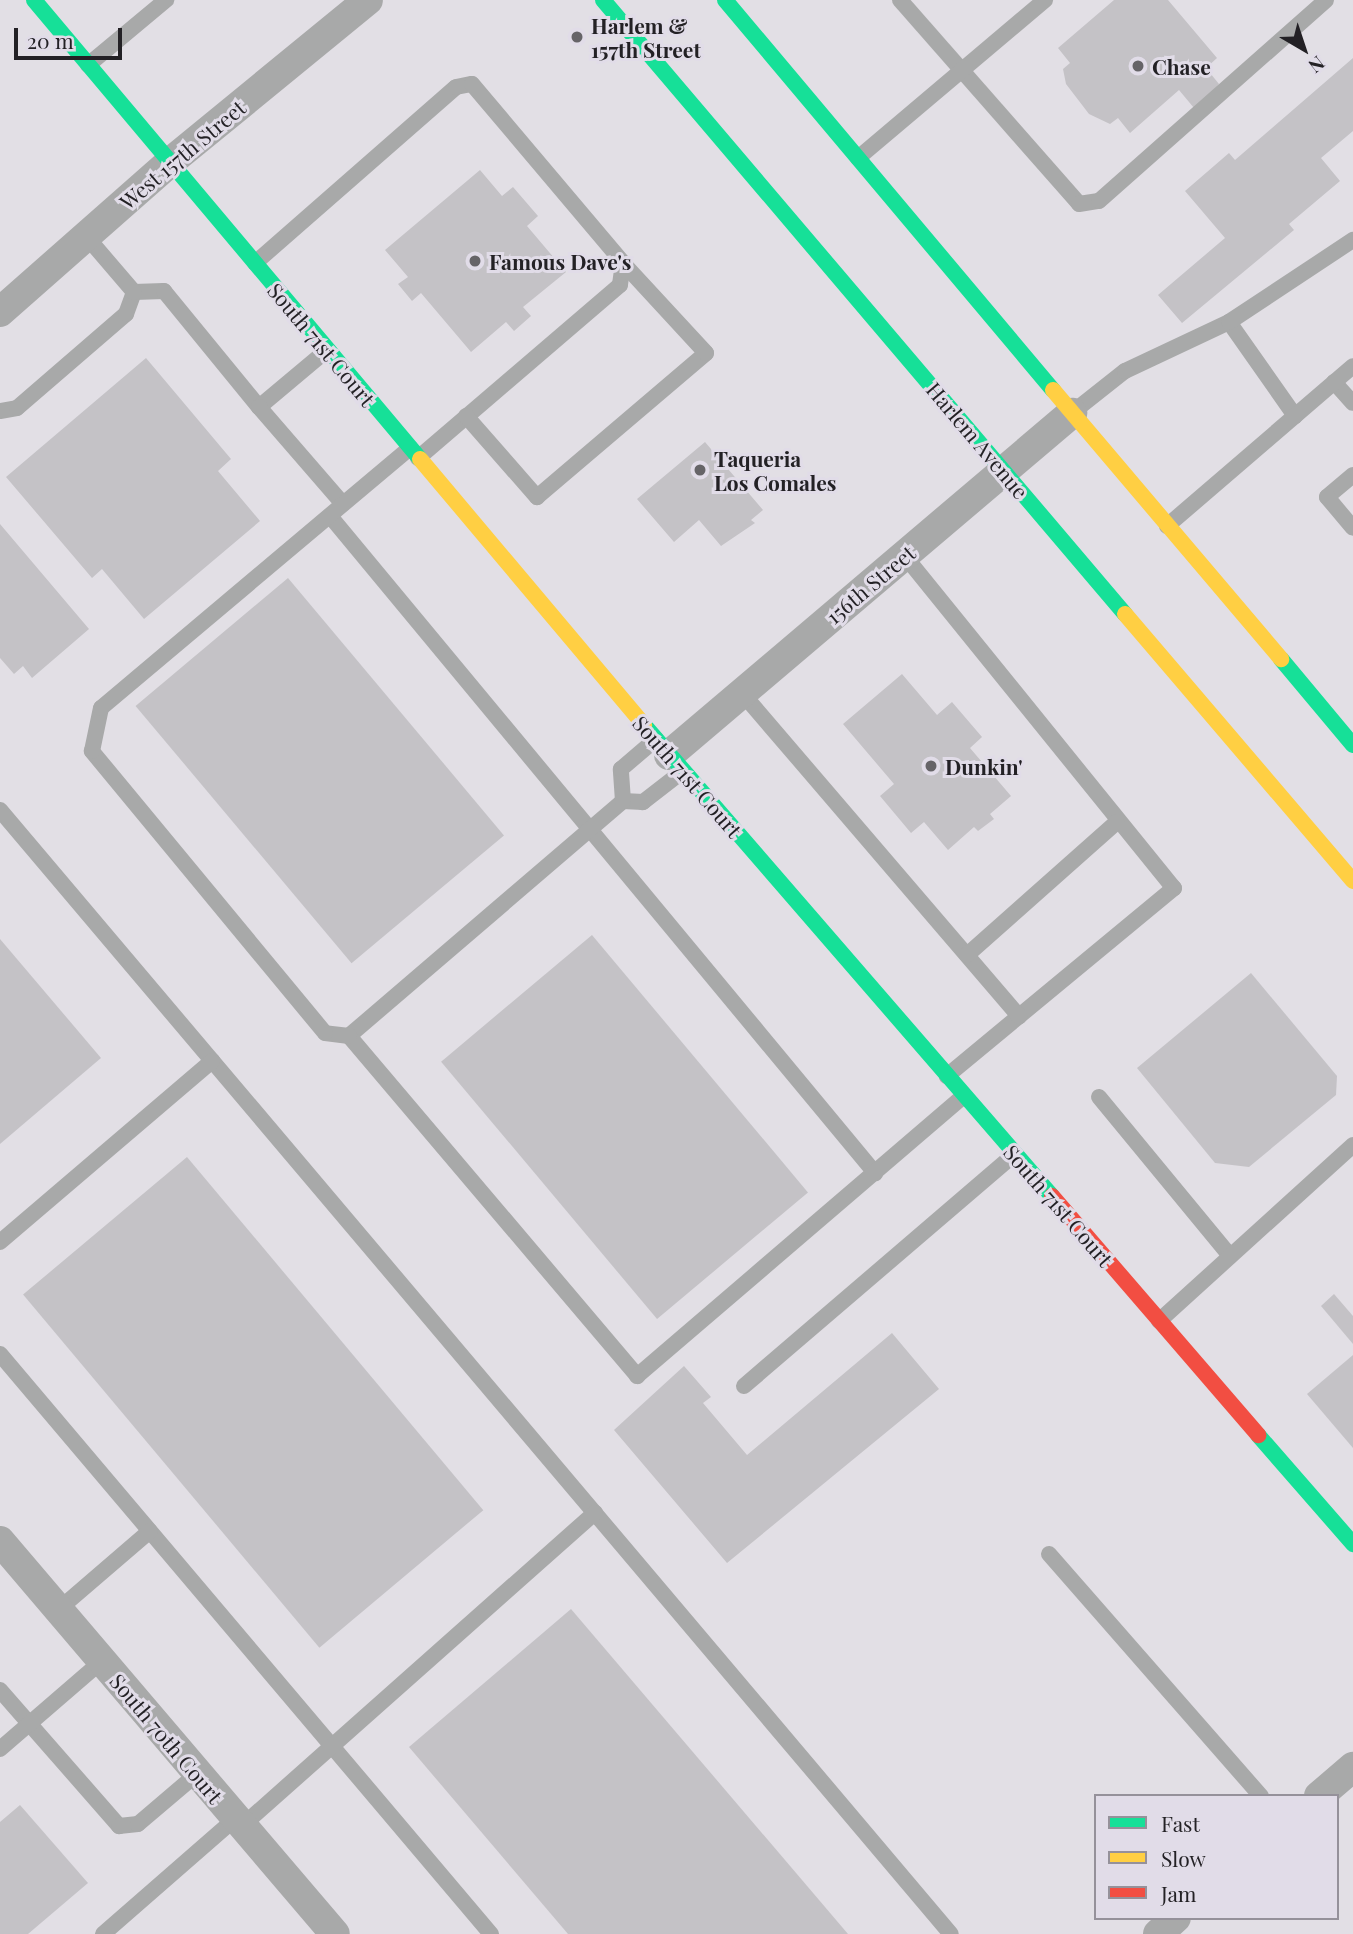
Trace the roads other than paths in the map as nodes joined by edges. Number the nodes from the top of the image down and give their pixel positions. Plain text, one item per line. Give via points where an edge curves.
1 (34, 0) edge
2 (166, 0) edge
3 (368, 0) edge
4 (603, 0) edge
5 (725, 0) edge
6 (901, 0) edge
7 (1045, 0) edge
8 (1326, 0) edge
9 (88, 65) junction
10 (962, 71) junction
11 (858, 158) junction
12 (169, 163) junction
13 (86, 236) junction
14 (1353, 240) edge
15 (254, 263) junction
16 (623, 263) junction
17 (134, 292) junction
18 (0, 312) edge
19 (1229, 322) junction
20 (327, 350) junction
21 (1353, 366) edge
22 (1335, 382) junction
23 (1353, 403) edge
24 (259, 407) junction
25 (0, 411) edge
26 (1072, 413) junction
27 (466, 416) junction
28 (1295, 416) junction
29 (414, 453) junction
30 (1004, 471) junction
31 (1353, 475) edge
32 (343, 505) junction
33 (330, 516) junction
34 (1167, 526) junction
35 (1353, 528) edge
36 (904, 555) junction
37 (742, 693) junction
38 (1353, 745) edge
39 (669, 755) junction
40 (622, 801) junction
41 (0, 810) edge
42 (1117, 822) junction
43 (592, 830) junction
44 (1353, 881) edge
45 (967, 955) junction
46 (1019, 1016) junction
47 (349, 1036) junction
48 (212, 1061) junction
49 (947, 1076) junction
50 (964, 1096) junction
51 (1099, 1097) dead end
52 (1353, 1145) edge
53 (1015, 1154) junction
54 (875, 1173) junction
55 (0, 1242) edge
56 (1230, 1256) junction
57 (1159, 1321) junction
58 (0, 1354) edge
59 (744, 1386) dead end
60 (595, 1513) junction
61 (150, 1531) junction
62 (0, 1541) edge
63 (1353, 1544) edge
64 (1049, 1554) dead end
65 (58, 1610) junction
66 (102, 1661) junction
67 (0, 1690) edge
68 (29, 1724) junction
69 (331, 1746) junction
70 (0, 1749) edge
71 (1353, 1767) edge
72 (198, 1773) junction
73 (1259, 1794) edge
74 (1321, 1794) edge
75 (239, 1822) junction
76 (1174, 1920) edge
77 (485, 1932) edge
78 (103, 1934) edge
79 (335, 1934) edge
80 (951, 1934) edge
81 (1158, 1934) edge

1 - 9 main road, South 71st Court
2 - 9 lane
3 - 12 street, West 157th Street
4 - 30 main road, Harlem Avenue
5 - 11 main road
6 - 10 lane
7 - 10 lane
8 - 10 lane via 1099,201 1079,204
9 - 12 main road, South 71st Court
10 - 11 lane
11 - 26 main road
12 - 13 street, West 157th Street
12 - 15 main road, South 71st Court
13 - 17 lane
13 - 18 street, West 157th Street
14 - 19 lane
15 - 16 lane via 456,86 472,84
15 - 20 main road, South 71st Court
16 - 27 lane via 620,285
16 - 27 lane via 706,353 537,498
17 - 24 lane via 164,292
17 - 25 lane via 126,314 17,408
19 - 26 lane via 1125,371
19 - 28 lane
20 - 24 lane
20 - 29 main road, South 71st Court
21 - 22 lane
22 - 23 lane
22 - 28 lane
24 - 32 lane
26 - 30 street, 156th Street
26 - 34 main road
27 - 29 lane
28 - 34 lane
29 - 32 lane
29 - 39 main road, South 71st Court
30 - 36 street, 156th Street
30 - 44 main road, Harlem Avenue
31 - 35 lane via 1327,497
32 - 33 lane
33 - 43 lane
33 - 47 lane via 102,708 92,751 325,1032
34 - 38 main road
36 - 37 street, 156th Street
36 - 42 lane
37 - 39 street, 156th Street
37 - 45 lane
39 - 40 lane via 643,802
39 - 40 lane via 621,769
39 - 49 main road, South 71st Court
40 - 43 lane
41 - 48 lane
42 - 45 lane
42 - 46 lane via 1174,888
43 - 47 lane
43 - 54 lane
45 - 46 lane
46 - 49 lane
47 - 54 lane via 637,1376
48 - 55 lane
48 - 60 lane
49 - 50 main road, South 71st Court
50 - 53 main road, South 71st Court
50 - 54 lane
51 - 56 lane
52 - 56 lane
53 - 57 main road, South 71st Court
53 - 59 lane
56 - 57 lane
57 - 63 main road, South 71st Court
58 - 61 lane
60 - 69 lane
60 - 80 lane
61 - 65 lane
61 - 69 lane
62 - 65 street, South 70th Court
64 - 73 lane
65 - 66 street, South 70th Court
66 - 68 lane
66 - 72 street, South 70th Court
67 - 68 lane
68 - 70 lane
68 - 72 lane via 118,1826 138,1824
69 - 75 lane
69 - 77 lane
71 - 74 street
72 - 75 street, South 70th Court
75 - 78 lane
75 - 79 street, South 70th Court
76 - 81 street

